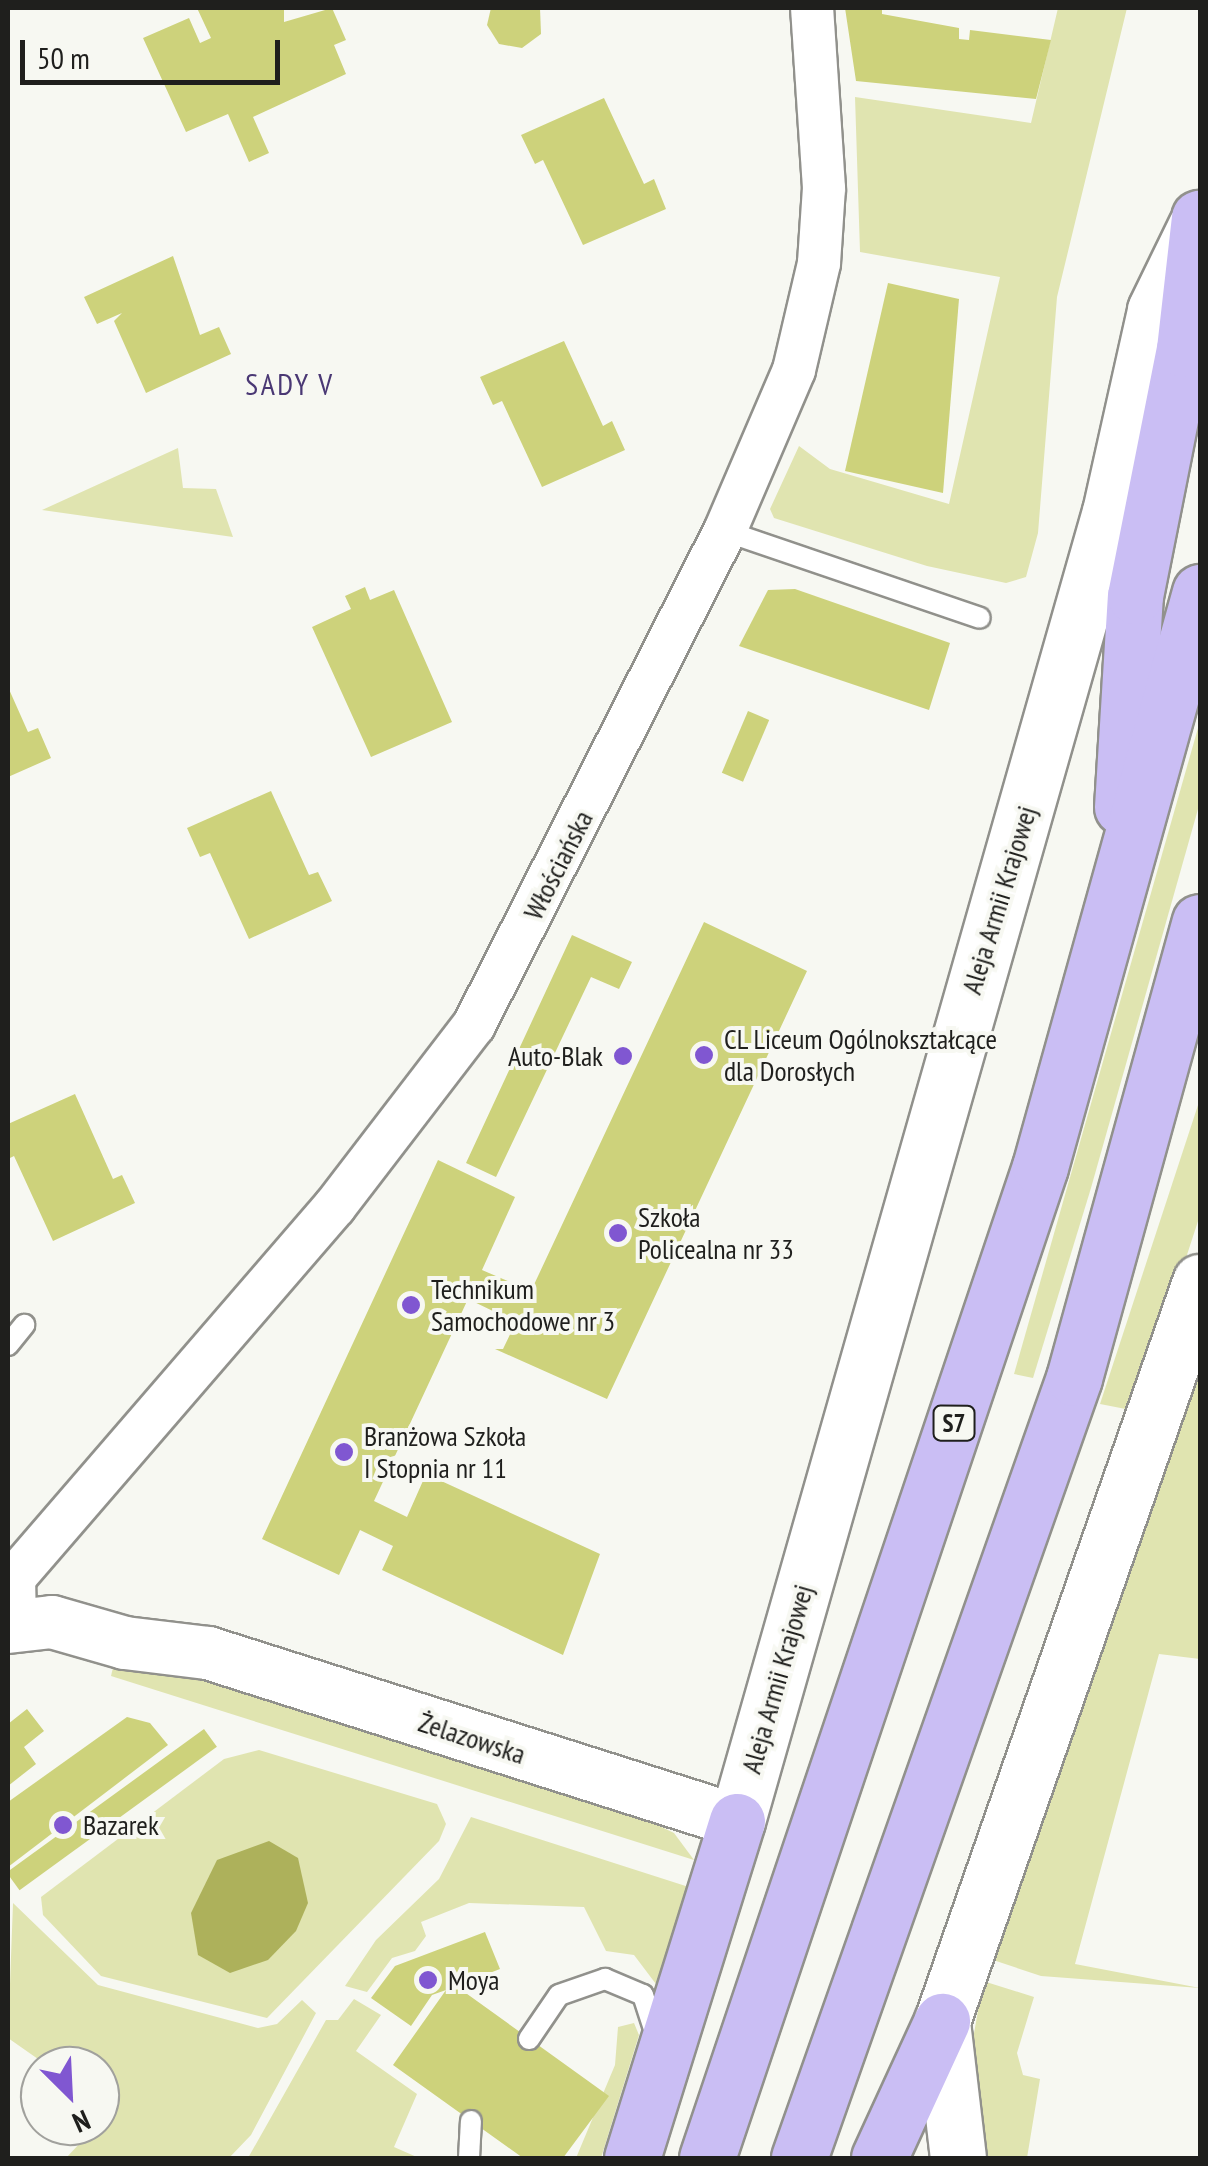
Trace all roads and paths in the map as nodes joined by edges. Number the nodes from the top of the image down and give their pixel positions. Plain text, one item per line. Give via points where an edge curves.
1 (812, 8) edge
2 (1200, 216) edge
3 (725, 531) junction
4 (1200, 592) edge
5 (980, 618) dead end
6 (1121, 895) junction
7 (1200, 922) edge
8 (1200, 1020) edge
9 (1200, 1282) edge
10 (24, 1325) dead end
11 (8, 1344) edge
12 (1074, 1378) junction
13 (10, 1609) edge
14 (737, 1821) junction
15 (942, 2021) junction
16 (529, 2038) dead end
17 (660, 2073) junction
18 (471, 2122) dead end
19 (469, 2158) edge
20 (632, 2158) edge
21 (706, 2158) edge
22 (799, 2158) edge
23 (878, 2158) edge
24 (958, 2158) edge

1 - 3 street, Włościańska via 824,188 818,264 794,370
2 - 6 highway via 1184,349 1134,596
2 - 14 main road, Aleja Armii Krajowej via 1155,310 1105,532
3 - 5 lane
3 - 13 street, Włościańska via 458,1049
4 - 6 highway, S7
6 - 21 highway, S7 via 1040,1167
7 - 12 highway
8 - 12 highway
9 - 15 main road
10 - 11 lane
12 - 22 highway
13 - 14 street, Żelazowska via 58,1588 96,1598 143,1614 208,1653
14 - 17 highway
15 - 23 highway
15 - 24 main road
16 - 17 lane via 572,1986 618,1979 648,2002
17 - 20 highway
18 - 19 lane

